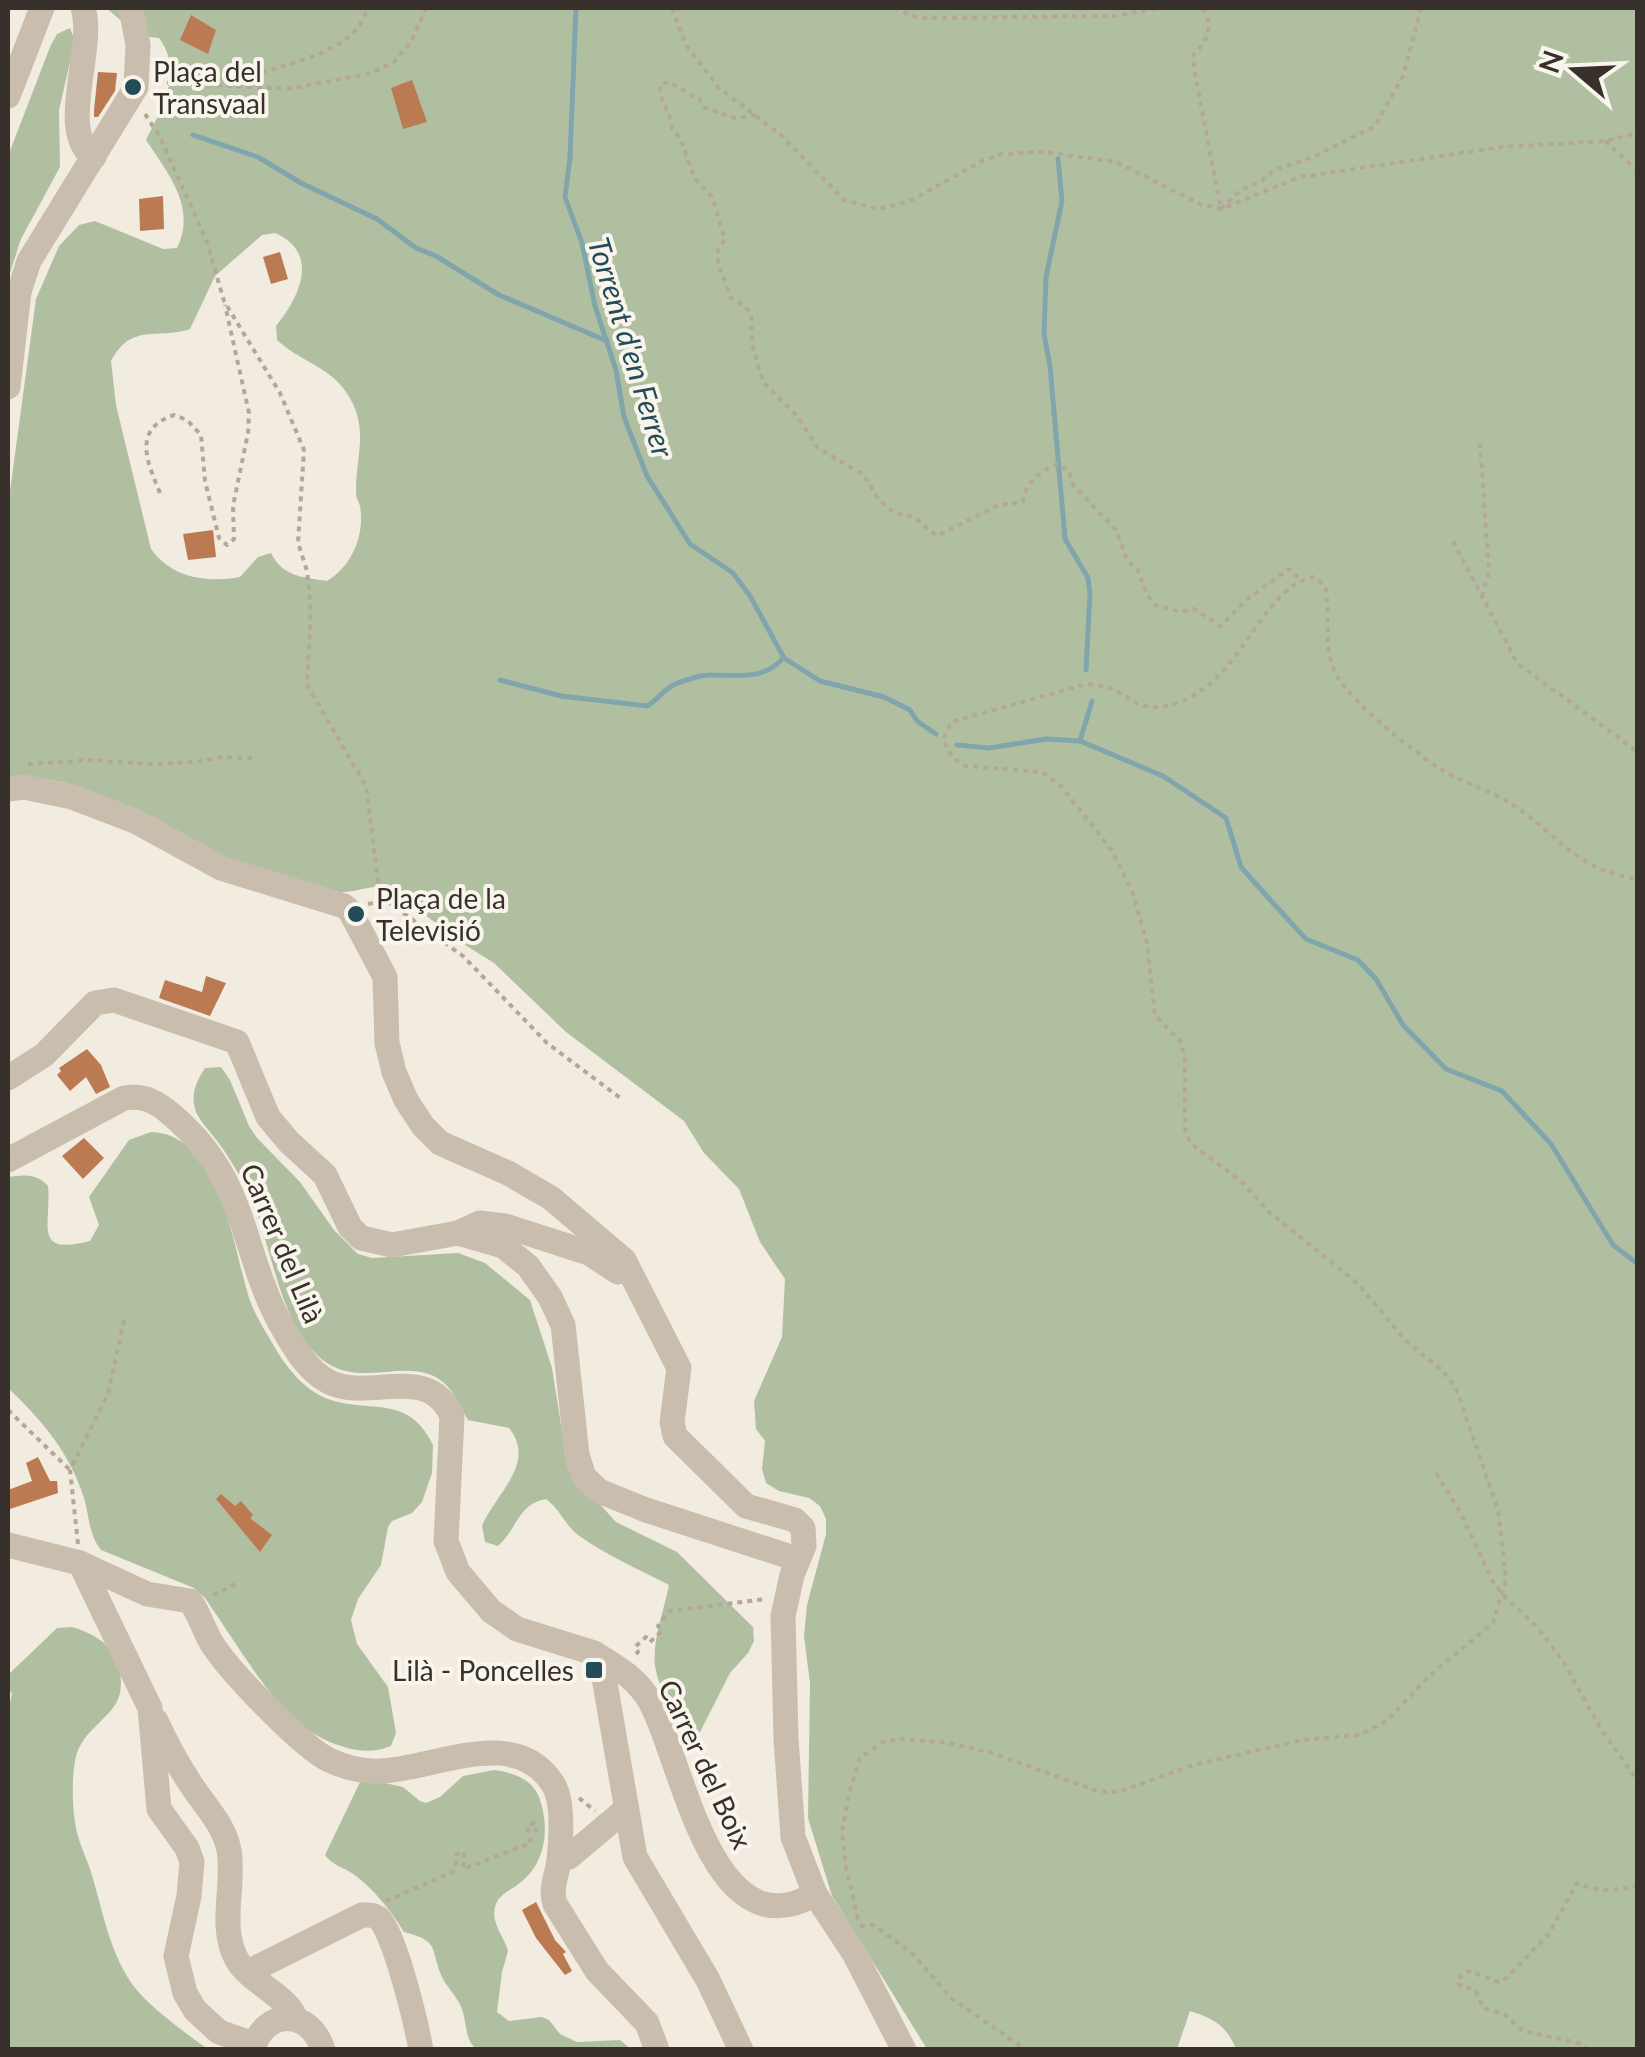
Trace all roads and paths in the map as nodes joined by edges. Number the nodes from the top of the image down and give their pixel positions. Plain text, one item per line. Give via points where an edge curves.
1 (42, 8) edge
2 (84, 8) edge
3 (130, 8) edge
4 (368, 8) edge
5 (426, 8) edge
6 (672, 8) edge
7 (894, 8) edge
8 (1159, 8) edge
9 (1203, 8) edge
10 (1420, 8) edge
11 (218, 83) junction
12 (136, 87) junction
13 (8, 96) edge
14 (756, 115) junction
15 (1638, 133) edge
16 (1605, 141) junction
17 (94, 157) junction
18 (1638, 171) edge
19 (1220, 209) junction
20 (224, 301) junction
21 (8, 387) edge
22 (1480, 444) dead end
23 (160, 493) dead end
24 (1453, 541) dead end
25 (1301, 580) junction
26 (1483, 594) junction
27 (1638, 752) edge
28 (252, 758) dead end
29 (8, 789) edge
30 (1638, 879) edge
31 (8, 1078) edge
32 (623, 1100) dead end
33 (8, 1160) edge
34 (458, 1233) junction
35 (643, 1299) junction
36 (124, 1320) dead end
37 (8, 1410) edge
38 (70, 1470) junction
39 (1436, 1473) dead end
40 (8, 1545) edge
41 (797, 1559) junction
42 (80, 1563) junction
43 (240, 1582) dead end
44 (1502, 1594) junction
45 (786, 1599) junction
46 (194, 1604) junction
47 (594, 1653) junction
48 (627, 1661) dead end
49 (150, 1708) junction
50 (1638, 1780) edge
51 (558, 1794) junction
52 (618, 1816) junction
53 (549, 1852) junction
54 (1638, 1886) edge
55 (815, 1894) junction
56 (389, 1898) dead end
57 (248, 1972) junction
58 (295, 2018) junction
59 (253, 2047) edge
60 (324, 2050) edge
61 (421, 2050) edge
62 (657, 2050) edge
63 (741, 2050) edge
64 (904, 2050) edge
65 (1026, 2050) edge
66 (1588, 2050) edge

1 - 13 street
2 - 17 street via 86,58 76,124 79,140
3 - 12 street via 138,44
4 - 11 path via 357,28 323,51
5 - 11 path via 394,62 372,73 288,89
6 - 14 path via 686,45 718,88
7 - 8 path via 919,18 1116,16
9 - 19 path via 1209,18 1194,69
10 - 19 path via 1403,76 1375,126 1274,170
11 - 12 path
12 - 17 street
12 - 20 path via 207,242
14 - 19 path via 844,200 860,206 908,202 1002,154 1045,152 1116,162
14 - 25 path via 735,118 703,107 679,86 661,84 695,179 712,197 725,239 718,263 731,298 751,314 763,382 818,448 864,475 893,512 914,517 937,536 998,506 1023,502 1034,478 1058,464 1116,530 1155,605 1194,609 1221,626 1290,569
15 - 16 path
16 - 18 path
16 - 19 path via 1501,147 1300,177
17 - 21 street via 23,276
20 - 23 path via 249,413 234,539 227,545 220,538 200,435 174,415 159,420 148,436
20 - 32 path via 280,393 304,450 298,542 308,571 307,685 366,786 379,888 463,956 548,1044
22 - 26 path via 1489,572
24 - 26 path
25 - 30 path via 1325,585 1335,673 1372,714 1440,769 1506,800 1590,866
25 - 44 path via 1233,662 1197,694 1141,706 1087,684 951,722 944,741 952,758 966,766 1042,772 1112,851 1147,944 1155,1015 1180,1041 1185,1057 1190,1143 1356,1282 1456,1388 1498,1510 1506,1562
26 - 27 path via 1517,663
28 - 29 path via 24,765 14,770
29 - 35 street via 86,802 221,868 344,906 381,964 394,1072 423,1126 452,1151 551,1198 617,1252
31 - 34 street via 44,1055 102,1000 230,1038 240,1046 268,1117 329,1180 357,1234 392,1246
33 - 47 street, Carrer del Lilà via 124,1098 148,1098 165,1109 207,1150 226,1181 282,1326 309,1367 339,1386 420,1386 448,1407 446,1542 458,1572 516,1629
34 - 35 street via 480,1223 506,1226 589,1252
34 - 41 street via 503,1246 550,1297 563,1325 577,1455 599,1491
35 - 41 street via 680,1372 675,1436 746,1506 800,1523 805,1540
36 - 38 path via 108,1394
37 - 38 path
38 - 42 path
39 - 44 path
40 - 42 street
41 - 45 street
42 - 46 street via 127,1588
42 - 49 street
43 - 46 path
44 - 50 path via 1563,1661
44 - 65 path via 1493,1623 1387,1721 1359,1735 1192,1764 1118,1792 949,1743 899,1739 860,1758 842,1832 860,1926 873,1925 911,1952 951,1998
45 - 48 path via 670,1611 658,1626 662,1630 650,1642 646,1637
45 - 55 street via 790,1817
46 - 51 street via 225,1661 324,1758 386,1771 507,1754 537,1767
47 - 52 street via 606,1680
47 - 55 street, Carrer del Boix via 628,1675 652,1705 694,1814 731,1886 774,1907
49 - 57 street via 219,1823 229,1851 229,1932 236,1959
49 - 59 street via 159,1809 192,1862 178,1974 206,2023
51 - 52 path via 574,1794
51 - 53 street
52 - 53 street via 569,1857
52 - 63 street
53 - 56 path via 534,1824 527,1826 531,1843 463,1869 464,1852 457,1854 455,1871
53 - 62 street via 560,1914 598,1971 647,2023
54 - 66 path via 1590,1890 1577,1883 1549,1934 1505,1978 1499,1982 1468,1970 1458,1979 1475,1990 1484,2008 1523,2031
55 - 64 street
57 - 58 street via 292,2008
57 - 61 street via 372,1915 382,1922 406,1986
58 - 59 street via 266,2028
58 - 60 street via 315,2030

